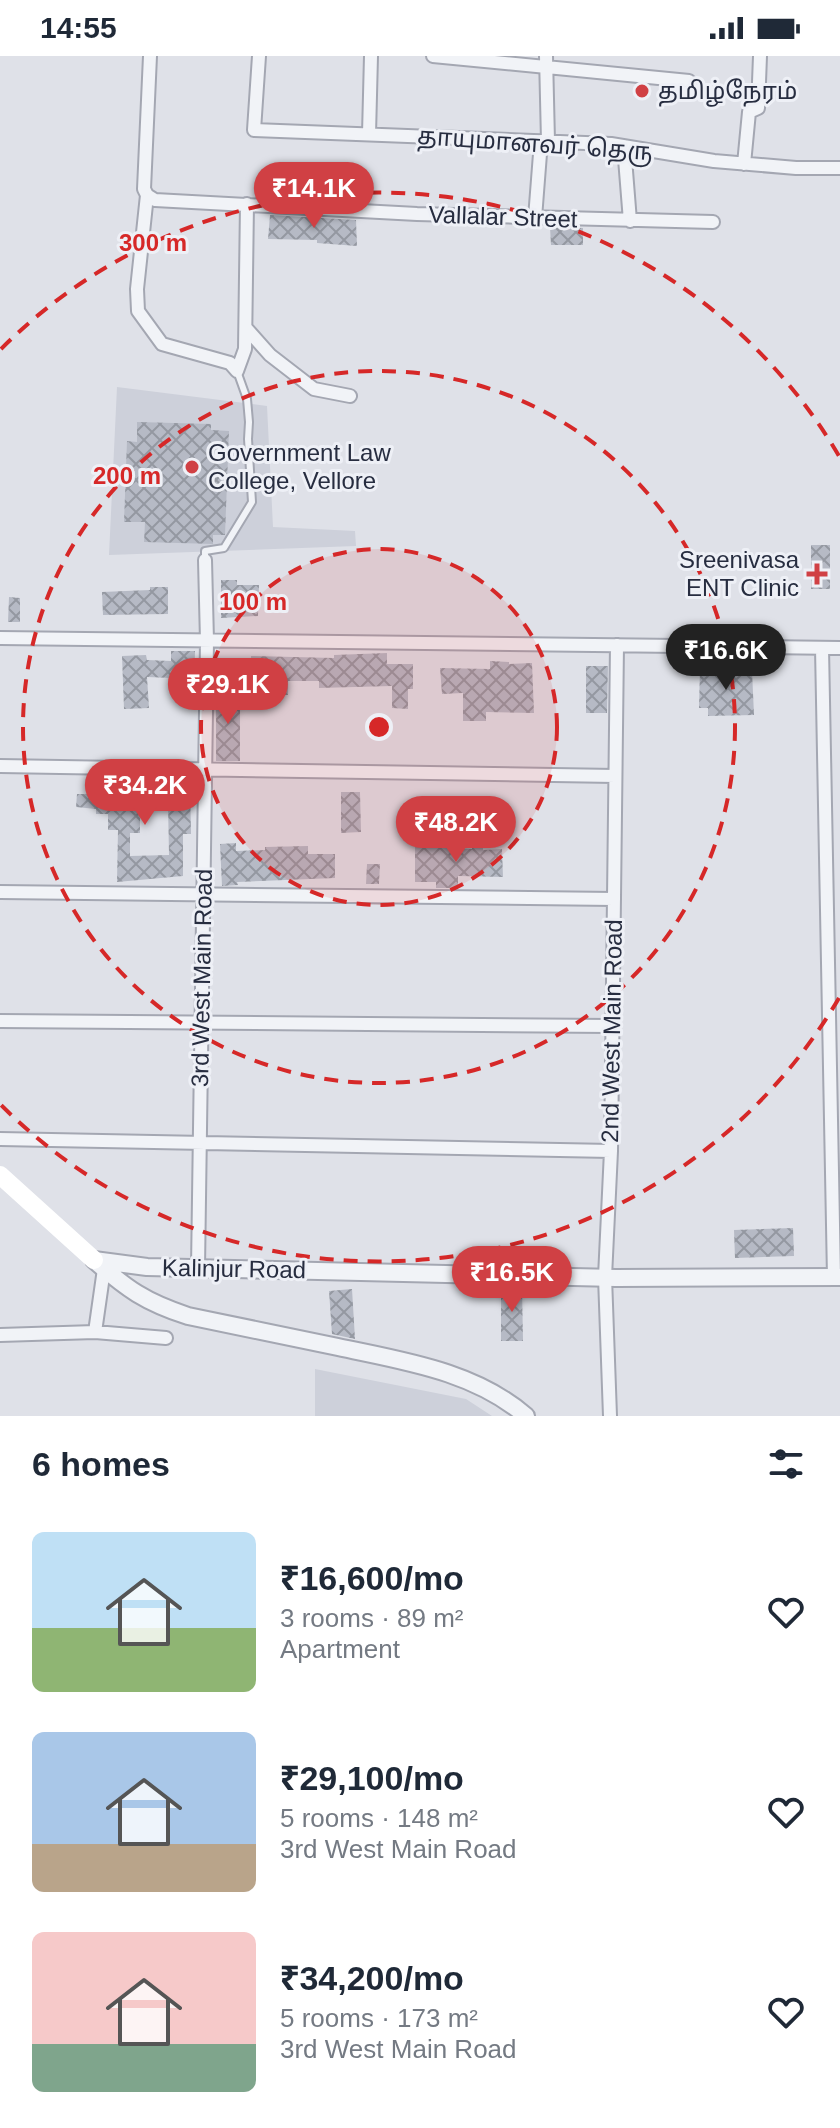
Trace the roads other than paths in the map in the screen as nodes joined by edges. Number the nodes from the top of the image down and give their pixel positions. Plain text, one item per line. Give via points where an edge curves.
1 (150, 56) edge
2 (259, 56) edge
3 (371, 56) edge
4 (433, 56) edge
5 (760, 56) edge
6 (546, 61) edge
7 (689, 81) dead end
8 (369, 134) junction
9 (545, 141) junction
10 (624, 146) junction
11 (744, 164) junction
12 (840, 168) edge
13 (147, 195) junction
14 (247, 204) junction
15 (535, 218) junction
16 (630, 221) junction
17 (713, 222) dead end
18 (246, 328) junction
19 (237, 371) junction
20 (350, 396) dead end
21 (205, 560) joint
22 (0, 638) edge
23 (207, 641) junction
24 (617, 645) junction
25 (822, 648) junction
26 (840, 648) edge
27 (0, 766) edge
28 (205, 769) junction
29 (615, 776) junction
30 (0, 892) edge
31 (203, 894) junction
32 (614, 899) junction
33 (0, 1021) edge
34 (201, 1021) junction
35 (611, 1026) junction
36 (0, 1139) edge
37 (199, 1145) junction
38 (611, 1151) junction
39 (0, 1175) edge
40 (99, 1264) junction
41 (198, 1268) junction
42 (605, 1277) junction
43 (837, 1277) edge
44 (95, 1332) junction
45 (0, 1335) edge
46 (166, 1338) dead end
47 (526, 1416) edge
48 (610, 1416) edge

1 - 13 street
2 - 8 street, தாயுமானவர் தெரு via 254,130
3 - 8 street
4 - 6 street
5 - 11 street via 758,108 749,112
6 - 7 street
6 - 9 street
8 - 9 street, தாயுமானவர் தெரு
9 - 10 street, தாயுமானவர் தெரு
9 - 15 street
10 - 11 street, தாயுமானவர் தெரு
10 - 16 street
11 - 12 street, தாயுமானவர் தெரு
13 - 14 street, Vallalar Street via 155,200
13 - 19 street via 138,311 162,344 230,363
14 - 15 street, Vallalar Street
14 - 18 street
15 - 16 street, Vallalar Street
16 - 17 street, Vallalar Street
18 - 19 street
18 - 20 street via 270,355 314,389
19 - 21 lane via 247,399 252,502 224,548 205,551
21 - 23 street, 3rd West Main Road
22 - 23 street
23 - 24 street
23 - 28 street, 3rd West Main Road
24 - 25 street
24 - 29 street, 2nd West Main Road
25 - 26 street
25 - 43 street
27 - 28 street
28 - 29 street
28 - 31 street, 3rd West Main Road
29 - 32 street, 2nd West Main Road
30 - 31 street
31 - 32 street
31 - 34 street, 3rd West Main Road
32 - 35 street, 2nd West Main Road
33 - 34 street
34 - 35 street
34 - 37 street, 3rd West Main Road
35 - 38 street, 2nd West Main Road
36 - 37 street
37 - 38 street
37 - 41 street, 3rd West Main Road
38 - 42 street, 2nd West Main Road
39 - 40 main road
40 - 41 street, Kalinjur Road
40 - 44 street
40 - 47 street, Kalinjur Road via 154,1305 427,1368 476,1383
41 - 42 street, Kalinjur Road
42 - 43 street, Kalinjur Road
42 - 48 street, 2nd West Main Road
44 - 45 street
44 - 46 street

